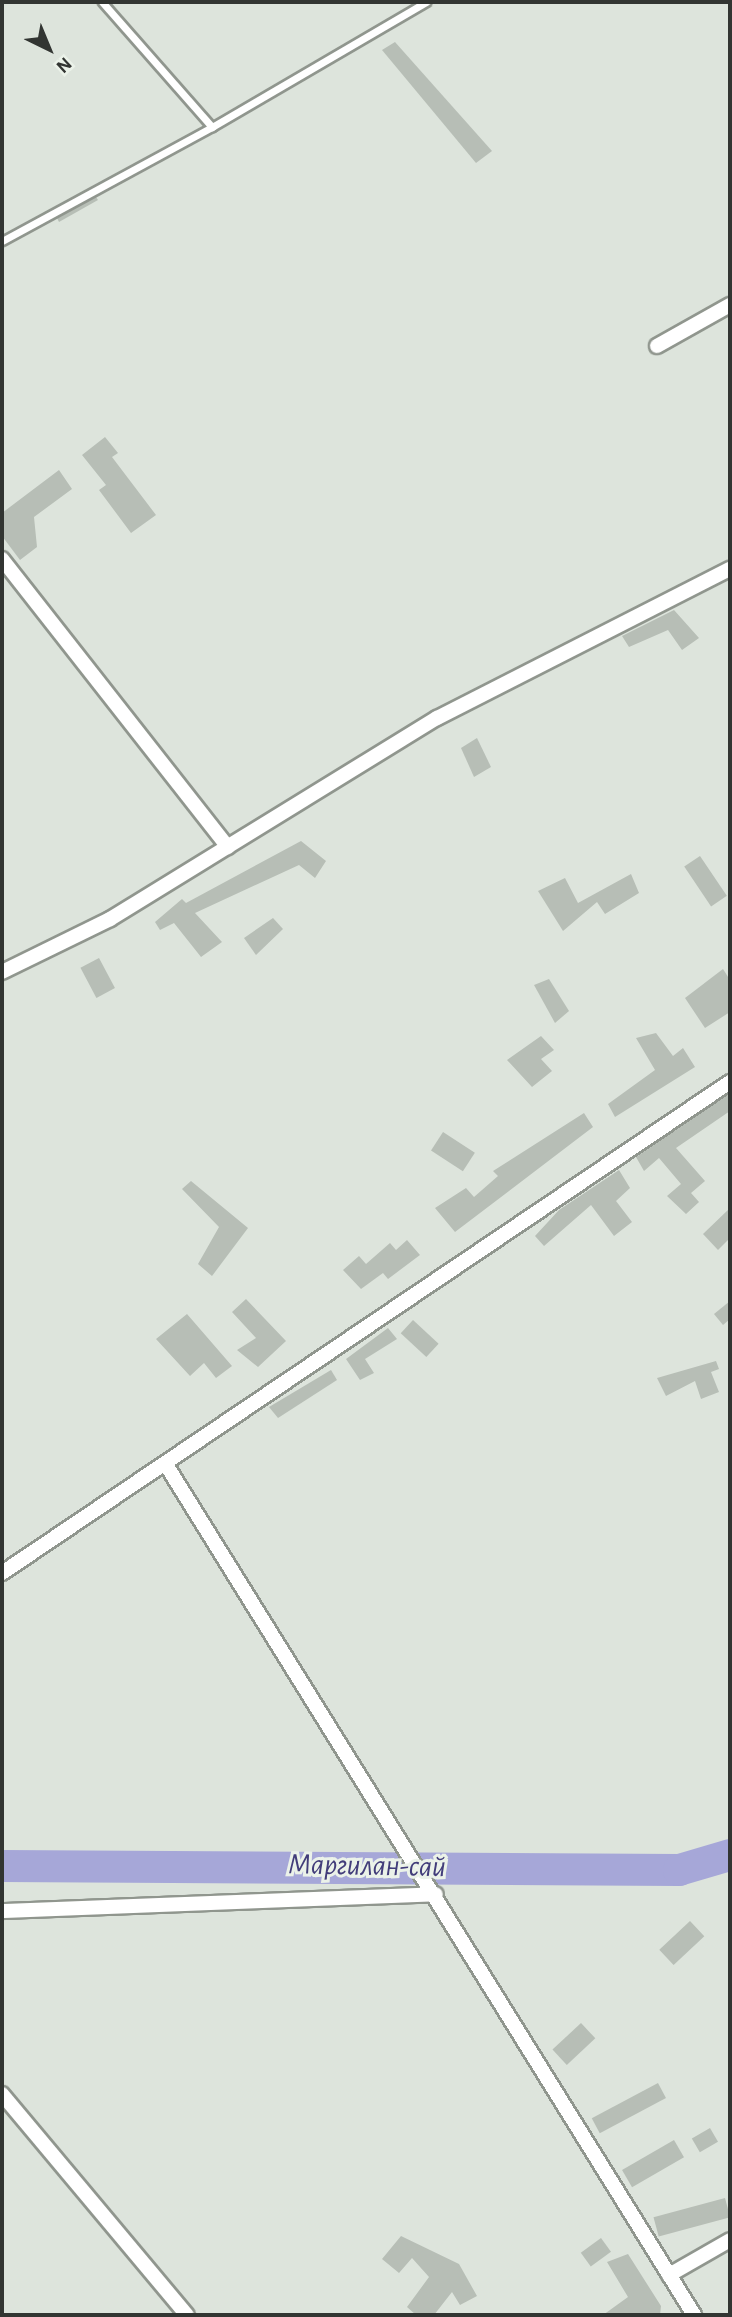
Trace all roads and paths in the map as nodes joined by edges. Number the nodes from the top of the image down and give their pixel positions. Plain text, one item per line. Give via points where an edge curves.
1 (102, 2) edge
2 (426, 2) edge
3 (212, 127) junction
4 (2, 241) edge
5 (730, 304) edge
6 (657, 346) dead end
7 (2, 559) edge
8 (730, 569) edge
9 (228, 847) junction
10 (2, 972) edge
11 (730, 1082) edge
12 (165, 1463) junction
13 (2, 1573) edge
14 (436, 1894) junction
15 (2, 1912) edge
16 (2, 2094) edge
17 (730, 2240) edge
18 (669, 2275) junction
19 (187, 2315) edge
20 (694, 2315) edge

1 - 3 lane
2 - 3 lane
3 - 4 lane
5 - 6 street
7 - 9 street
8 - 9 street via 437,718
9 - 10 street via 110,919
11 - 12 street
12 - 13 street
12 - 14 street
14 - 15 street
14 - 18 street
16 - 19 street
17 - 18 street
18 - 20 street

